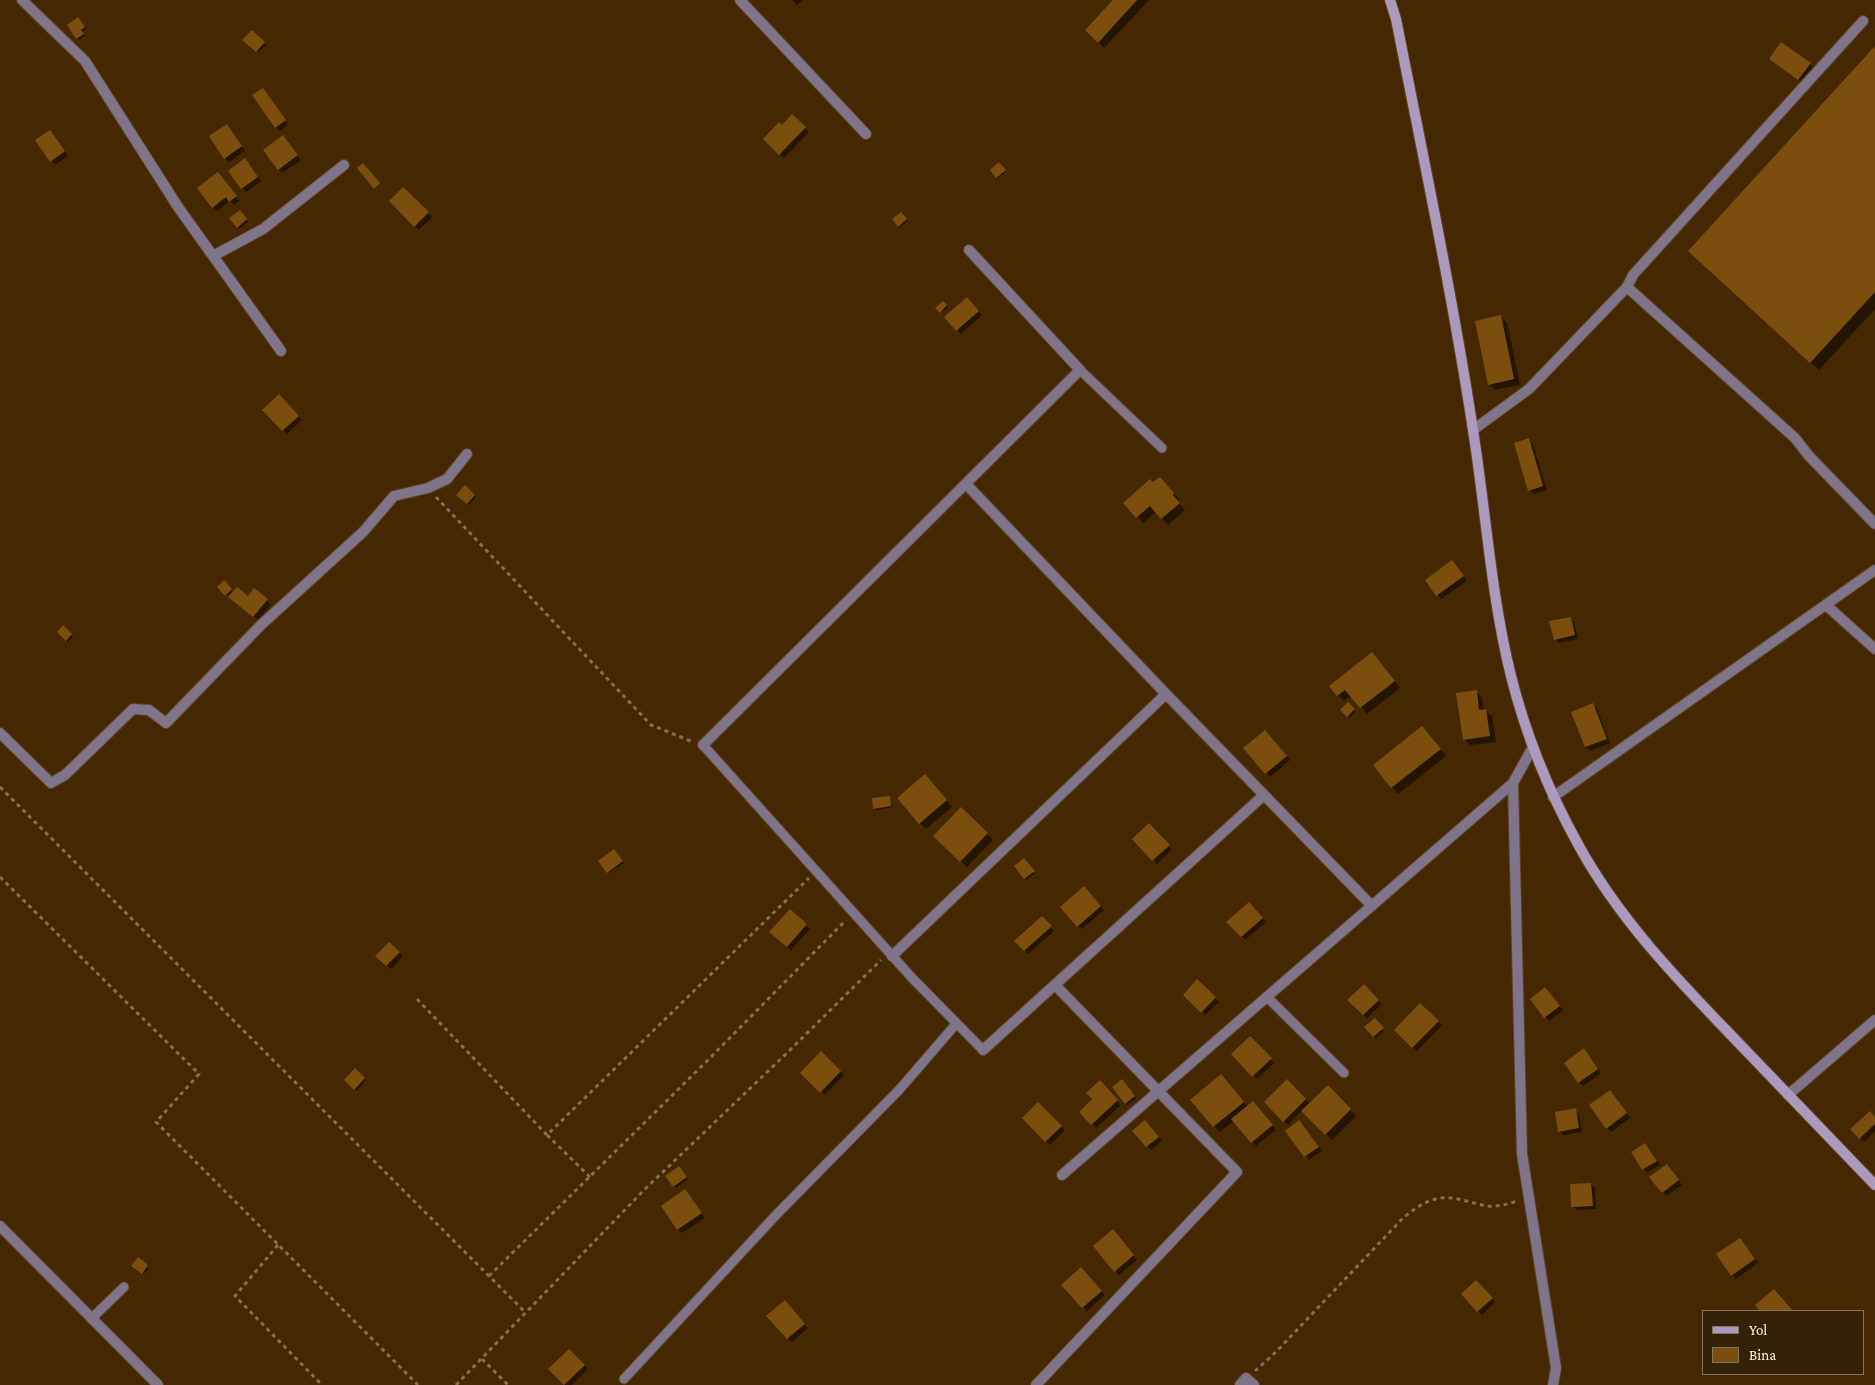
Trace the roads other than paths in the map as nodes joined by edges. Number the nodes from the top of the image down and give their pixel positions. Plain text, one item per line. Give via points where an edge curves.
1 (22, 0) edge
2 (740, 0) edge
3 (1390, 0) edge
4 (1863, 21) dead end
5 (866, 134) dead end
6 (344, 165) dead end
7 (969, 250) dead end
8 (213, 256) junction
9 (1628, 287) junction
10 (281, 351) dead end
11 (1080, 370) junction
12 (1474, 430) junction
13 (1162, 448) dead end
14 (467, 454) dead end
15 (966, 484) junction
16 (1875, 524) edge
17 (1875, 570) edge
18 (1826, 605) junction
19 (1875, 649) edge
20 (1166, 694) junction
21 (0, 733) edge
22 (703, 746) joint
23 (1533, 747) junction
24 (1513, 783) junction
25 (1264, 795) junction
26 (1553, 797) junction
27 (1372, 906) junction
28 (890, 954) junction
29 (1055, 985) junction
30 (1267, 998) junction
31 (1875, 1020) edge
32 (956, 1024) junction
33 (983, 1050) joint
34 (1344, 1073) dead end
35 (1160, 1090) junction
36 (1788, 1095) junction
37 (1062, 1175) dead end
38 (1875, 1185) edge
39 (0, 1226) edge
40 (124, 1287) dead end
41 (92, 1318) junction
42 (624, 1379) dead end
43 (158, 1385) edge
44 (1036, 1385) edge
45 (1553, 1385) edge

1 - 8 street via 85,62
2 - 5 street
3 - 12 main road via 1442,251
4 - 9 street via 1633,275
6 - 8 street via 263,229
7 - 11 street
8 - 10 street
9 - 12 street via 1529,388
9 - 16 street via 1789,433
11 - 13 lane
11 - 15 street
12 - 23 main road via 1500,623 1511,675
14 - 21 street via 447,479 428,488 394,496 363,532 261,625 166,723 149,710 132,709 66,775 51,783
15 - 20 street
15 - 22 street
17 - 18 street
18 - 19 street
18 - 26 street
20 - 25 street
20 - 28 street
22 - 28 lane
23 - 24 street
23 - 26 main road
24 - 27 street
24 - 45 street via 1522,1154 1556,1368
25 - 27 street
25 - 29 street
26 - 36 main road via 1601,883 1642,938
27 - 30 street
28 - 32 lane
29 - 33 street
29 - 35 street
30 - 34 lane
30 - 35 street
31 - 36 street
32 - 33 lane
32 - 42 lane via 899,1090 777,1214
35 - 37 street
35 - 44 street via 1237,1172
36 - 38 main road
39 - 41 street
40 - 41 lane
41 - 43 street

